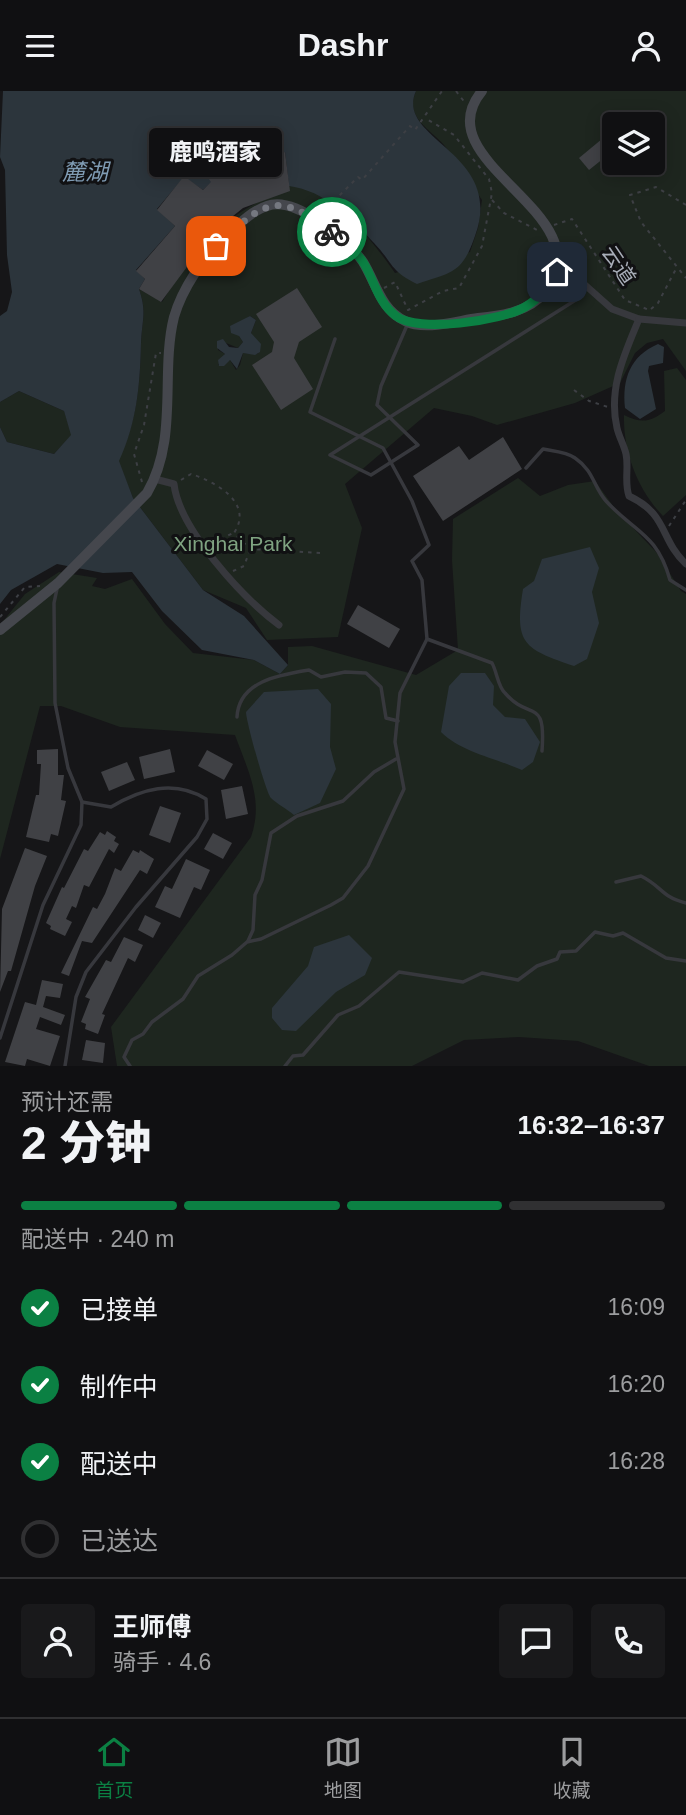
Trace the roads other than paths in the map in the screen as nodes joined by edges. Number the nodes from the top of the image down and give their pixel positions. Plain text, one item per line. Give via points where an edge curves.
1 (482, 91) edge
2 (557, 272) junction
3 (575, 275) joint
4 (582, 296) dead end
5 (639, 319) junction
6 (408, 323) junction
7 (686, 323) edge
8 (335, 339) dead end
9 (390, 417) junction
10 (359, 437) junction
11 (391, 464) junction
12 (526, 468) dead end
13 (155, 479) junction
14 (686, 564) edge
15 (58, 583) junction
16 (686, 590) edge
17 (279, 625) dead end
18 (0, 630) edge
19 (428, 639) junction
20 (237, 717) dead end
21 (398, 721) junction
22 (542, 751) dead end
23 (396, 759) junction
24 (82, 803) junction
25 (616, 882) dead end
26 (686, 903) edge
27 (247, 942) junction
28 (686, 961) edge
29 (0, 1038) edge
30 (65, 1066) edge
31 (130, 1066) edge
32 (285, 1066) edge

1 - 2 street via 469,117 472,136 498,174 542,219 558,248
2 - 3 lane
2 - 6 street via 543,294 504,315 427,325
3 - 5 street via 612,309
4 - 9 lane
5 - 7 street
5 - 14 street via 617,378 615,411 626,456 624,484 629,496 645,503 665,527 678,557
6 - 9 lane via 377,405
6 - 13 street via 393,315 363,262 312,216 289,206 268,205 246,218 216,246 189,284 174,317 170,397
8 - 10 lane via 310,412
9 - 10 lane
9 - 11 lane via 418,445
10 - 11 lane via 383,448
10 - 11 lane via 330,455 371,475
11 - 19 lane via 429,545 412,561 422,580
12 - 16 lane via 543,449 573,456 594,475 607,502 641,529 664,560 670,580
13 - 15 street via 147,493
13 - 17 street via 174,484 176,501 205,548 247,598
15 - 18 street
15 - 24 lane via 55,703 68,768
19 - 21 lane via 400,693
19 - 22 lane via 492,663 503,692 540,717
20 - 21 lane via 238,703 253,686 272,676 309,670 321,677 366,673 380,687 386,718
21 - 23 lane
23 - 27 lane via 343,801 297,816 271,832
23 - 27 lane via 404,789 368,866 343,898
24 - 29 lane via 81,825 43,905
24 - 30 lane via 111,807 133,794 179,787 206,799 207,819 86,972 76,997
25 - 26 lane via 641,876 657,884 667,899
27 - 31 lane via 198,976 183,999 132,1040 124,1057
28 - 32 lane via 666,958 623,933 595,932 576,951 560,953 518,980 482,973 463,982 399,972 359,1006 338,1015 303,1055 293,1056

